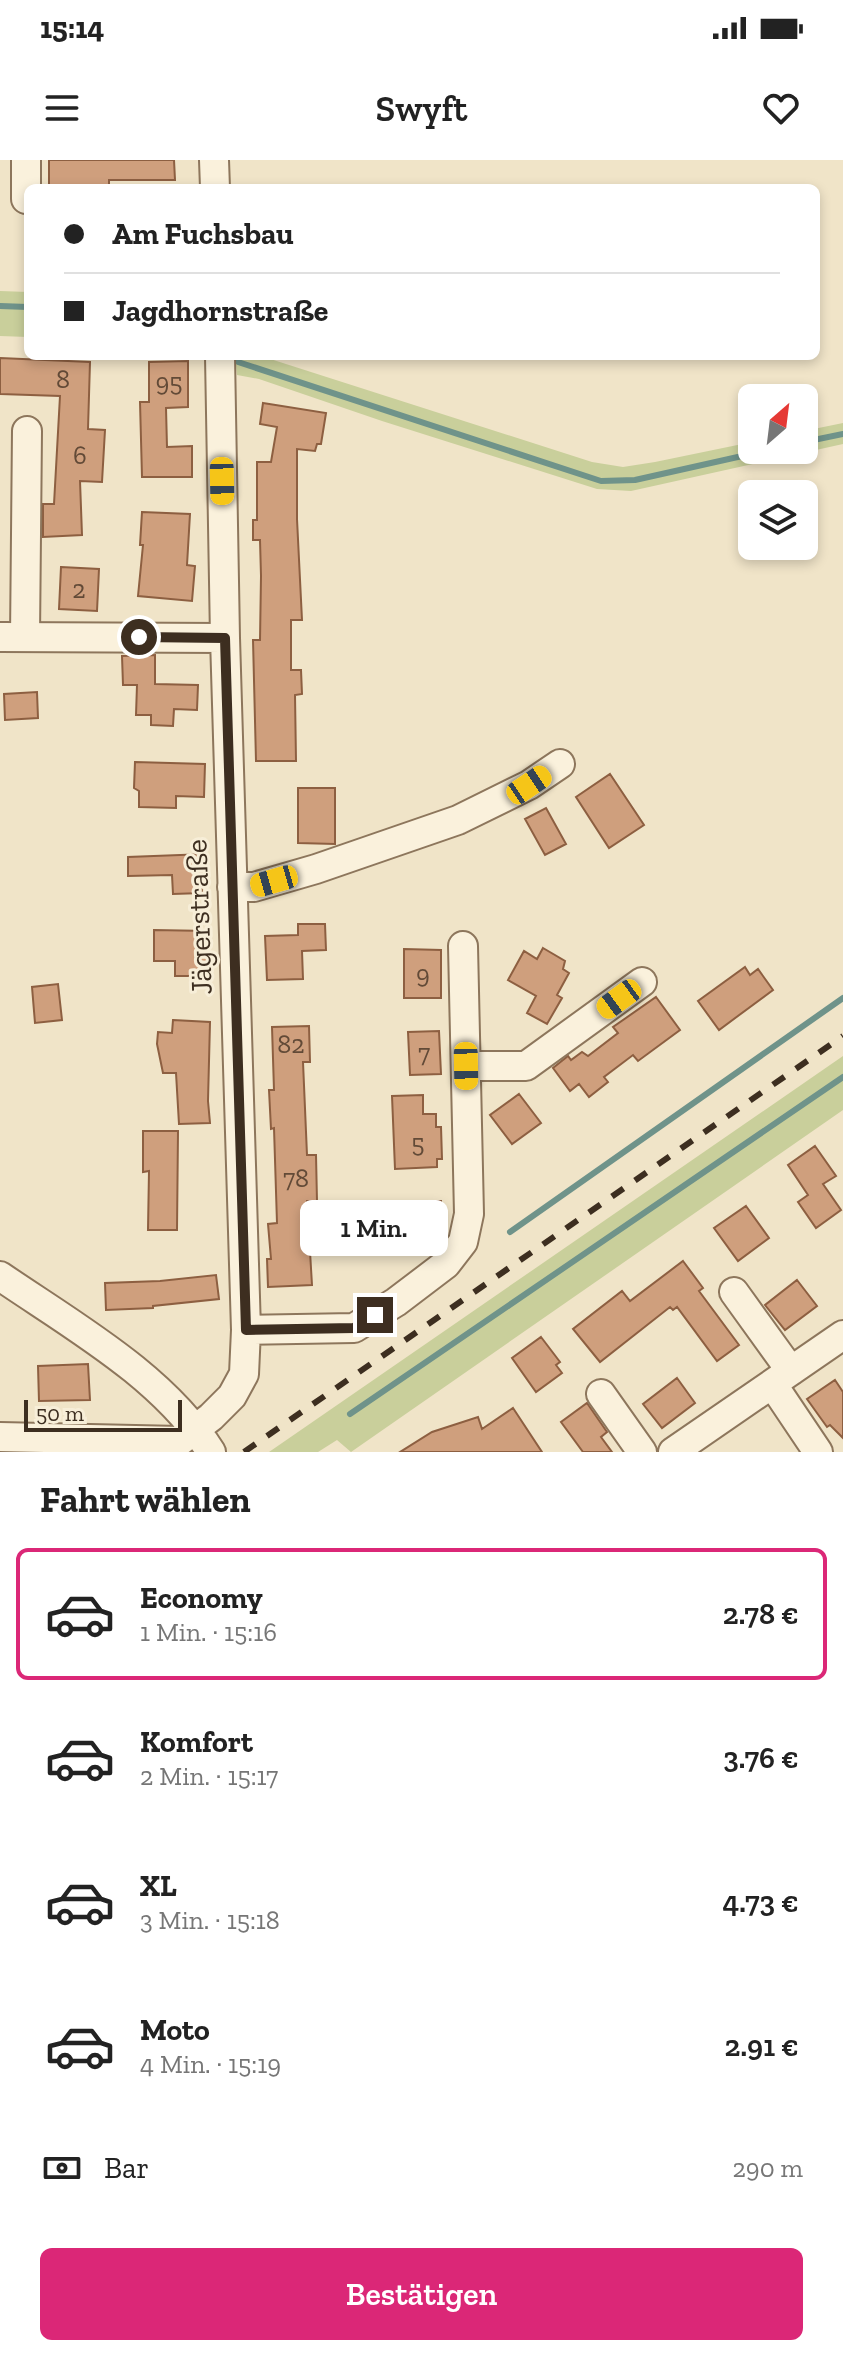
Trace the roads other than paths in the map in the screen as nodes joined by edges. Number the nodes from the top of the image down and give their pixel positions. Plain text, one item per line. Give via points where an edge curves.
1 (26, 160) edge
2 (214, 160) edge
3 (26, 184) edge
4 (215, 184) edge
5 (220, 360) edge
6 (27, 431) dead end
7 (12, 637) edge
8 (225, 638) junction
9 (560, 764) dead end
10 (232, 887) junction
11 (463, 946) dead end
12 (642, 982) dead end
13 (466, 1066) junction
14 (0, 1276) edge
15 (734, 1292) dead end
16 (246, 1330) junction
17 (843, 1335) edge
18 (782, 1378) junction
19 (601, 1394) dead end
20 (0, 1437) edge
21 (204, 1440) edge
22 (642, 1452) edge
23 (673, 1452) edge
24 (818, 1452) edge

1 - 3 street
2 - 4 street
5 - 8 street, Jägerstraße
6 - 7 street
7 - 8 street
8 - 10 street, Jägerstraße
9 - 10 street via 458,820 316,869 254,887
10 - 16 street, Jägerstraße
11 - 13 street
12 - 13 street via 526,1066
13 - 16 street via 469,1214 463,1242 446,1264 354,1328
14 - 21 street via 161,1391
15 - 18 street
16 - 21 street, Jägerstraße via 244,1374
17 - 18 street
18 - 23 street
18 - 24 street
19 - 22 street
20 - 21 street

